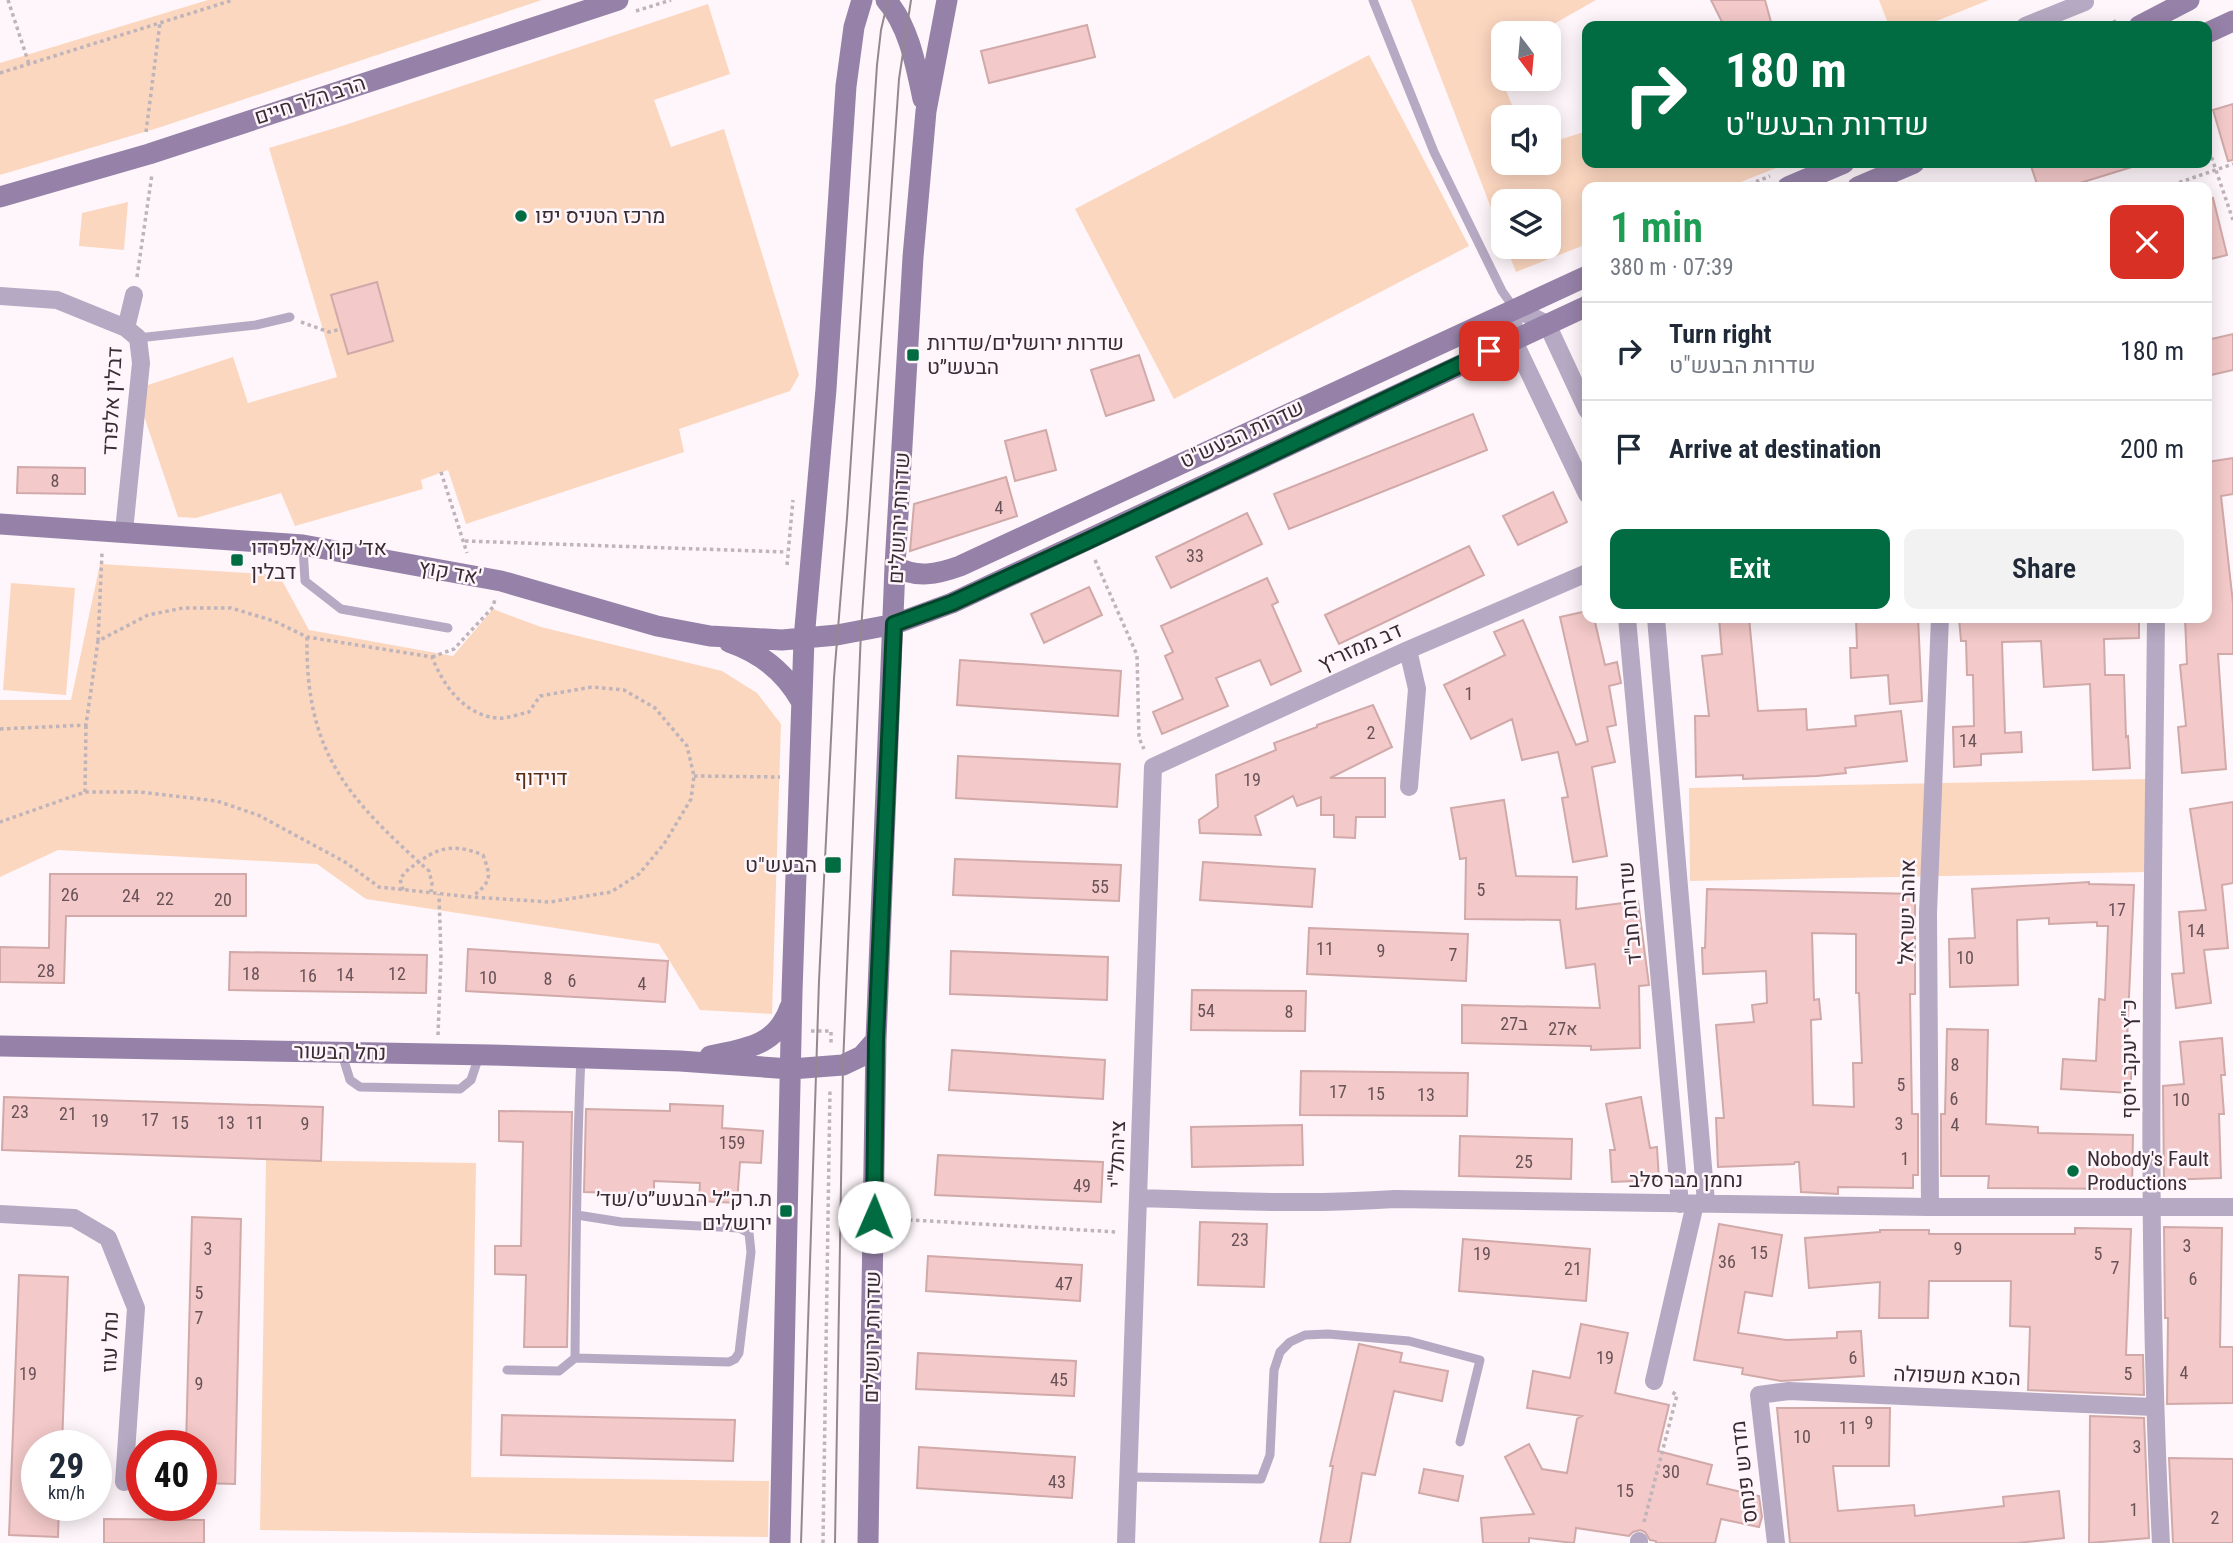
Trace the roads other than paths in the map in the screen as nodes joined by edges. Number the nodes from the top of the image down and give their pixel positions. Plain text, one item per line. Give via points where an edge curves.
1 (618, 0) edge
2 (862, 0) edge
3 (887, 0) edge
4 (947, 0) edge
5 (1373, 0) edge
6 (2189, 0) edge
7 (2085, 2) dead end
8 (2038, 21) edge
9 (2149, 21) edge
10 (2233, 21) edge
11 (2212, 31) edge
12 (926, 111) junction
13 (1832, 168) edge
14 (1902, 168) edge
15 (1800, 182) edge
16 (1870, 182) edge
17 (0, 197) edge
18 (1582, 277) edge
19 (134, 295) road end
20 (0, 296) edge
21 (1582, 308) edge
22 (1514, 309) junction
23 (290, 317) road end
24 (1547, 324) junction
25 (132, 333) junction
26 (1513, 340) junction
27 (1582, 399) edge
28 (1582, 485) edge
29 (0, 524) edge
30 (124, 531) junction
31 (303, 545) junction
32 (895, 566) junction
33 (1582, 575) edge
34 (1628, 623) edge
35 (1656, 623) edge
36 (1940, 623) edge
37 (2156, 623) edge
38 (894, 624) junction
39 (448, 628) dead end
40 (710, 636) junction
41 (804, 639) junction
42 (1408, 650) junction
43 (802, 701) junction
44 (1153, 767) joint
45 (1409, 787) dead end
46 (792, 992) junction
47 (876, 1040) junction
48 (0, 1046) edge
49 (341, 1052) junction
50 (479, 1055) junction
51 (581, 1058) junction
52 (680, 1061) junction
53 (791, 1069) junction
54 (1138, 1198) junction
55 (1694, 1203) junction
56 (1930, 1207) junction
57 (2233, 1207) edge
58 (2151, 1208) junction
59 (0, 1214) edge
60 (577, 1215) junction
61 (575, 1358) junction
62 (508, 1370) dead end
63 (1654, 1381) road end
64 (1759, 1395) joint
65 (2154, 1406) junction
66 (1460, 1442) dead end
67 (1128, 1477) junction
68 (124, 1482) dead end
69 (780, 1543) edge
70 (868, 1543) edge
71 (1126, 1543) edge
72 (1776, 1543) edge
73 (2161, 1543) edge

1 - 17 street, הרב הלר חיים via 161,150
2 - 41 street via 846,86
3 - 12 street via 912,53
4 - 12 street, שדרות ירושלים
5 - 22 lane via 1434,152
6 - 9 street
7 - 8 street
10 - 11 street
12 - 32 street, שדרות ירושלים
13 - 15 street
14 - 16 street
18 - 22 street, שדרות הבעש"ט
19 - 25 street
20 - 25 street, דבלין אלפרד via 57,300
21 - 24 street, שדרות הבעש"ט
22 - 24 street
22 - 26 street
22 - 32 street, שדרות הבעש"ט via 960,566 916,574
23 - 25 lane via 256,325
24 - 26 street, שדרות הבעש"ט
24 - 27 street
25 - 30 street, דבלין אלפרד via 141,363
26 - 28 street
26 - 38 street, שדרות הבעש"ט via 952,603
29 - 30 street, אד קוץ'
30 - 31 street, אד קוץ'
31 - 39 lane via 305,581 341,609
31 - 40 street, אד קוץ' via 501,581 657,626
32 - 38 street, שדרות ירושלים
33 - 42 street, דב ממזריץ
34 - 55 street, שדרות חב"ד
35 - 55 street, שדרות חב"ד
36 - 56 street, אוהב ישראל via 1928,913
37 - 58 street, כ"ץ יעקב יוסף
38 - 41 street, אד קוץ'
38 - 47 street, שדרות ירושלים
40 - 41 street, אד קוץ'
40 - 43 street via 768,661
41 - 43 street
42 - 44 street, דב ממזריץ
42 - 45 street via 1418,689
43 - 46 street
44 - 54 street, ציהתל"י
46 - 52 street, נחל הבשור via 783,1025 765,1041
46 - 53 street
47 - 53 street, נחל הבשור via 862,1056 843,1065
47 - 70 street, שדרות ירושלים
48 - 49 street, נחל הבשור
49 - 50 street, נחל הבשור
49 - 50 lane via 351,1080 360,1087 460,1089 471,1080
50 - 51 street, נחל הבשור
51 - 52 street, נחל הבשור
51 - 60 lane
52 - 53 street, נחל הבשור
53 - 69 street
54 - 55 street, נחמן מברסלב via 1273,1203 1395,1199
54 - 67 street, ציהתל"י
55 - 56 street, נחמן מברסלב
55 - 63 street, שדרות חב"ד
56 - 58 street, נחמן מברסלב
57 - 58 street, נחמן מברסלב
58 - 65 street, כ"ץ יעקב יוסף
59 - 68 street, נחל עוז via 74,1218 108,1238 136,1308
60 - 61 lane
60 - 61 lane via 621,1223 739,1228 751,1239 735,1359
61 - 62 lane via 559,1371
64 - 65 street, הסבא משפולה via 1788,1391
64 - 72 street, מדרש פנחס
65 - 73 street, כ"ץ יעקב יוסף
66 - 67 lane via 1480,1360 1409,1341 1305,1335 1280,1352 1274,1370 1270,1455 1261,1479
67 - 71 street, ציהתל"י

